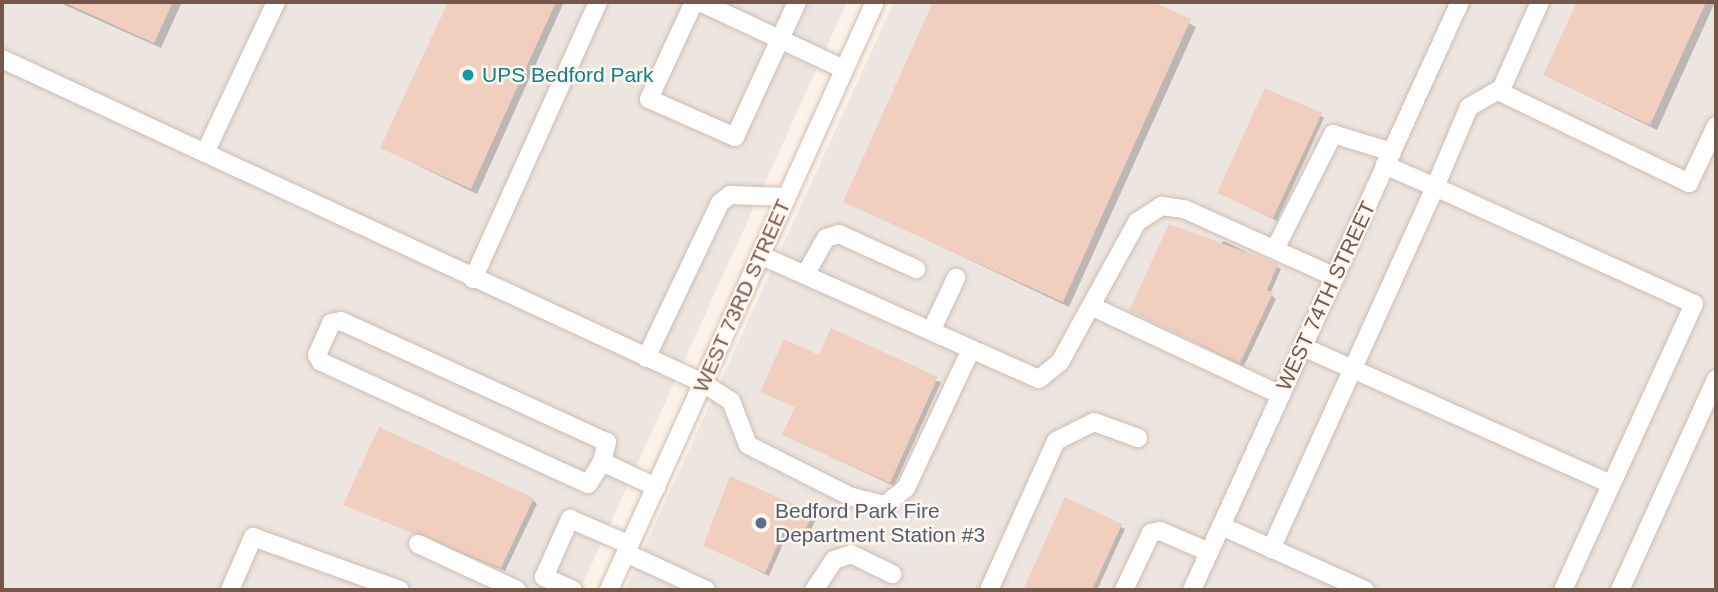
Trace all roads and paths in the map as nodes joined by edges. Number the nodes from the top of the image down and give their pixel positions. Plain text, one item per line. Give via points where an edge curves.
1 (276, 2) edge
2 (598, 2) edge
3 (694, 2) edge
4 (700, 2) edge
5 (797, 2) edge
6 (875, 2) edge
7 (1460, 2) edge
8 (1540, 2) edge
9 (780, 40) junction
10 (2, 59) edge
11 (844, 69) junction
12 (1502, 88) junction
13 (1716, 127) edge
14 (205, 153) junction
15 (1389, 158) junction
16 (1435, 187) junction
17 (786, 197) junction
18 (1275, 249) junction
19 (760, 255) junction
20 (916, 269) dead end
21 (805, 275) junction
22 (1335, 277) junction
23 (956, 278) dead end
24 (473, 279) junction
25 (1091, 306) junction
26 (931, 331) junction
27 (1303, 347) junction
28 (971, 349) junction
29 (646, 358) junction
30 (1352, 368) junction
31 (1716, 379) edge
32 (703, 383) junction
33 (1281, 395) junction
34 (1138, 438) dead end
35 (603, 462) junction
36 (1611, 484) junction
37 (656, 487) junction
38 (1221, 526) junction
39 (418, 544) dead end
40 (628, 549) junction
41 (1271, 549) junction
42 (1209, 552) junction
43 (891, 574) dead end
44 (540, 583) edge
45 (695, 588) edge
46 (230, 590) edge
47 (400, 590) edge
48 (517, 590) edge
49 (573, 590) edge
50 (609, 590) edge
51 (814, 590) edge
52 (989, 590) edge
53 (1124, 590) edge
54 (1192, 590) edge
55 (1365, 590) edge
56 (1563, 590) edge
57 (1620, 590) edge

1 - 14 street
2 - 24 street
3 - 9 street via 649,99 735,137
4 - 9 street
5 - 9 street
6 - 11 street, WEST 73RD STREET
7 - 15 street, WEST 74TH STREET
8 - 12 street
9 - 11 street
10 - 14 street
11 - 17 street, WEST 73RD STREET
12 - 13 street via 1689,183
12 - 16 street via 1469,107
14 - 24 street
15 - 16 street
15 - 18 street via 1333,134
15 - 22 street, WEST 74TH STREET
16 - 30 street
16 - 36 street via 1694,304
17 - 19 street, WEST 73RD STREET
17 - 29 street via 730,195 720,203
18 - 22 street
18 - 25 street via 1184,209 1162,206 1137,222
19 - 21 street
19 - 32 street, WEST 73RD STREET
20 - 21 street via 839,234 826,238
21 - 26 street
22 - 27 street, WEST 74TH STREET
23 - 26 street
24 - 29 street
25 - 28 street via 1060,362 1039,379
25 - 33 street
26 - 28 street
27 - 30 street
27 - 33 street, WEST 74TH STREET
28 - 32 street via 906,488 885,505 852,497 748,445 731,401
29 - 32 street
30 - 36 street
30 - 41 street
31 - 57 street
32 - 37 street, WEST 73RD STREET
33 - 38 street, WEST 74TH STREET
34 - 52 street via 1094,422 1056,441
35 - 35 street via 607,442 341,321 331,323 317,355 321,362 588,484
35 - 37 street
36 - 56 street
37 - 40 street, WEST 73RD STREET
38 - 41 street
38 - 42 street, WEST 74TH STREET
39 - 48 street
40 - 44 street via 570,519
40 - 45 street
40 - 50 street, WEST 73RD STREET
41 - 55 street
42 - 53 street via 1160,531 1151,533
42 - 54 street, WEST 74TH STREET
43 - 51 street via 851,554 834,560
44 - 49 street
46 - 47 street via 253,537

